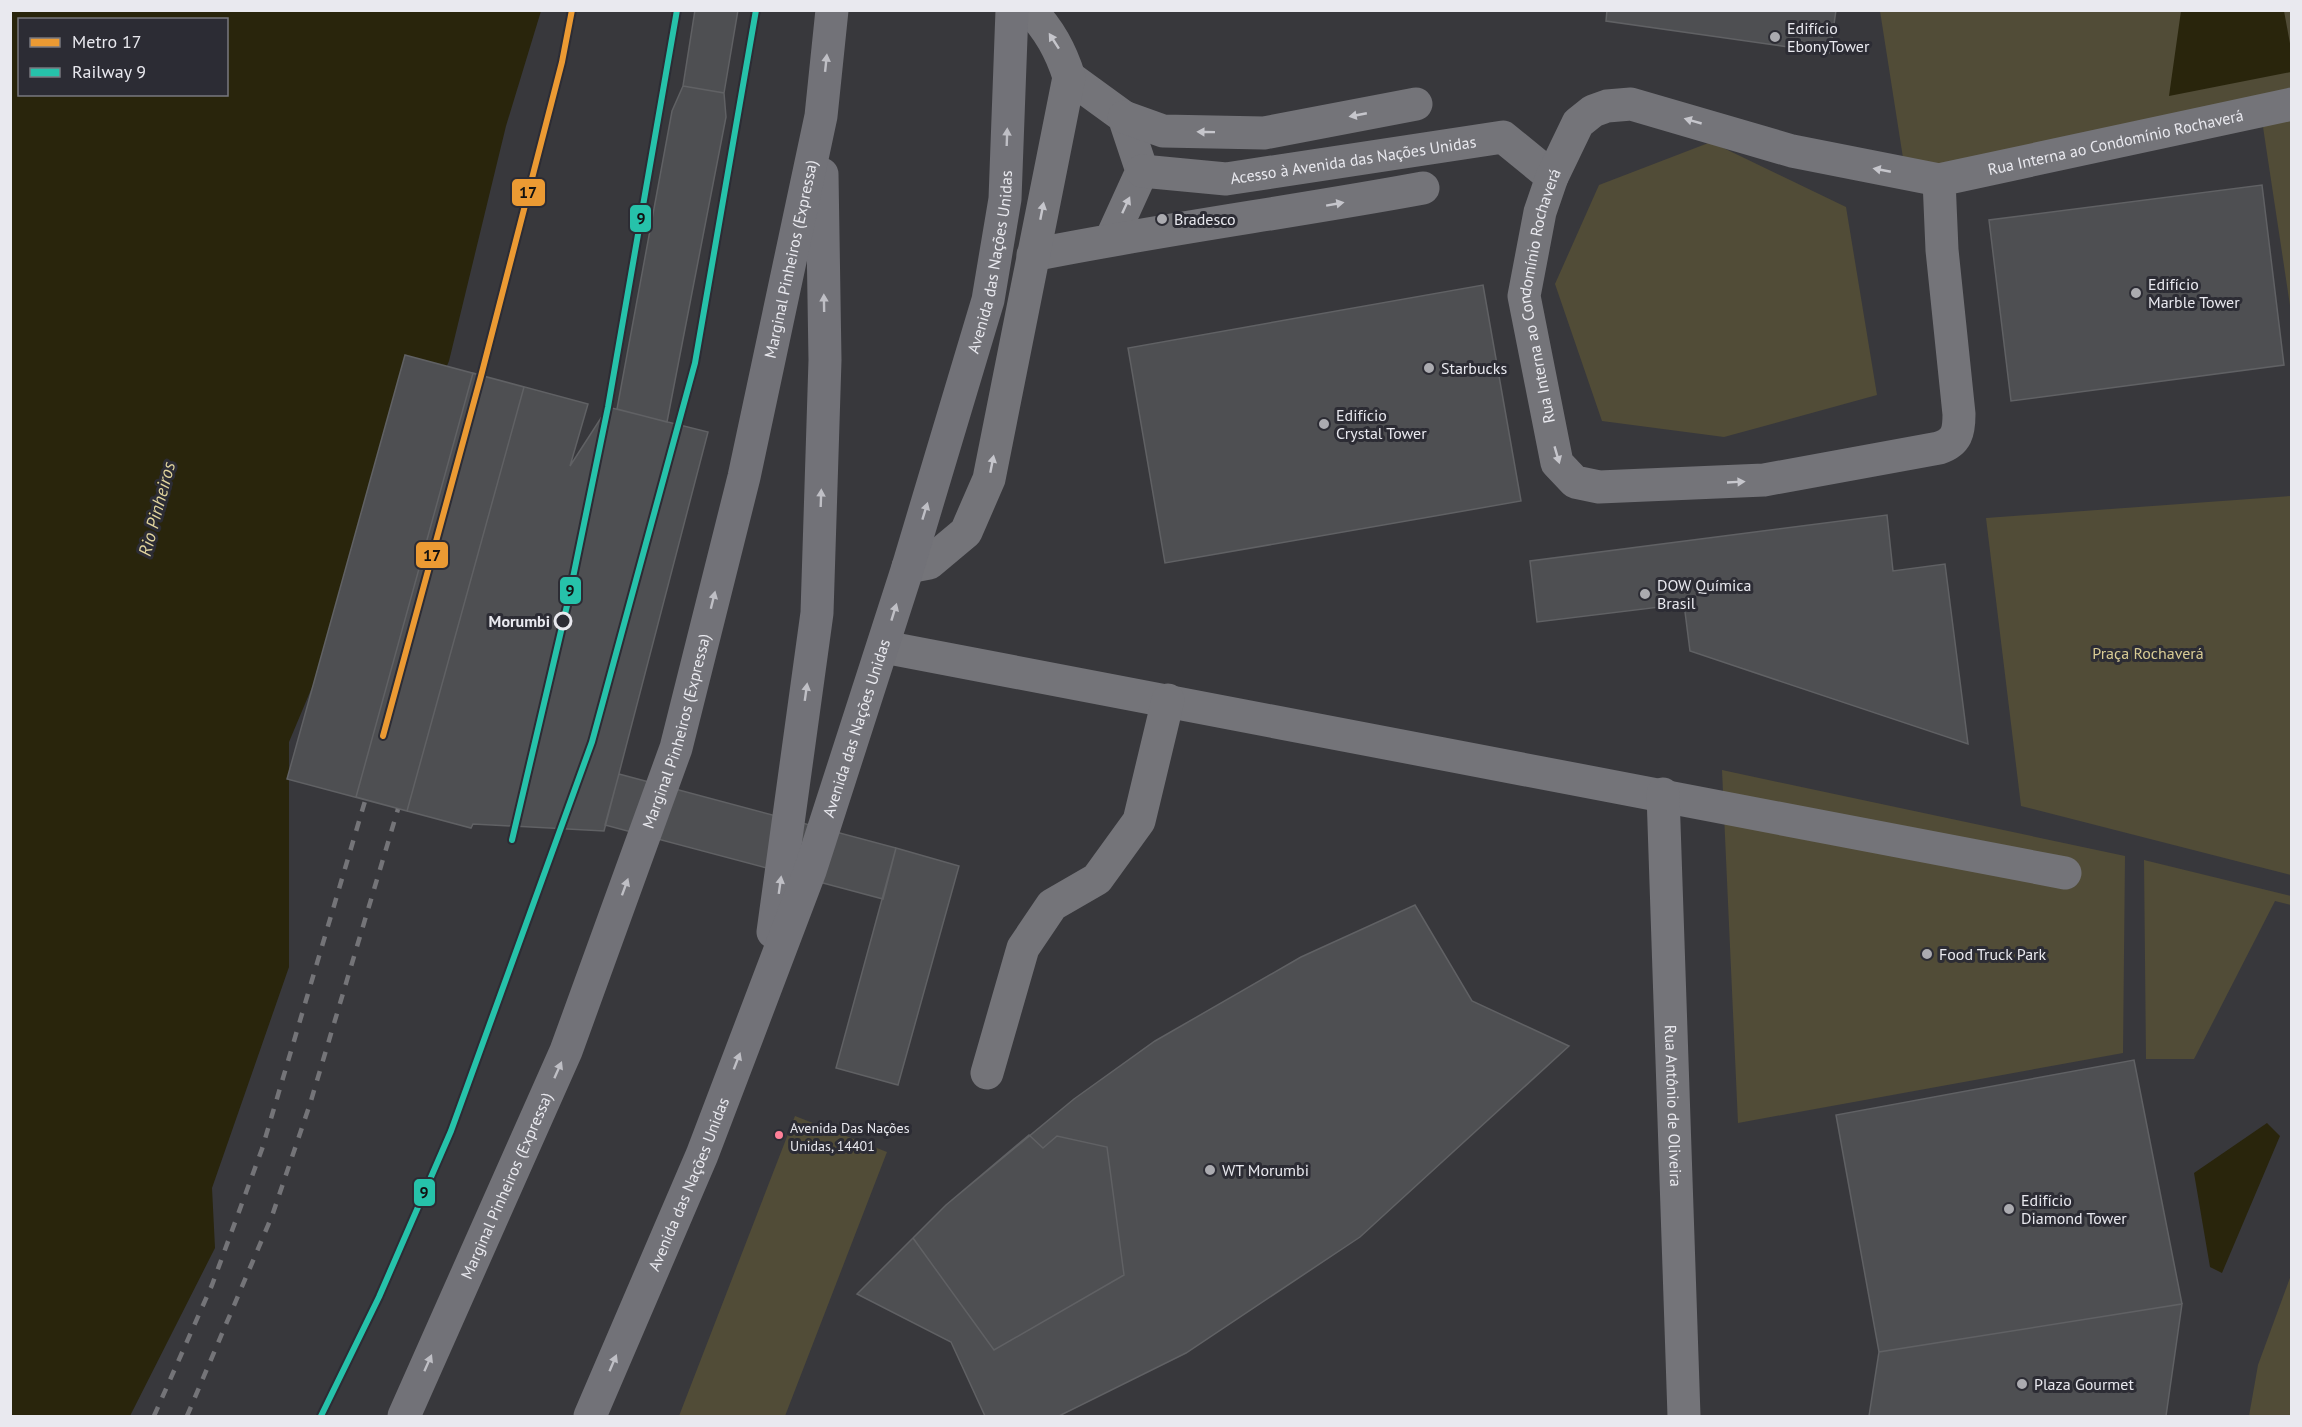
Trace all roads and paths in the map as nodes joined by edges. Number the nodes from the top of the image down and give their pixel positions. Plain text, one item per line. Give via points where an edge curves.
1 (832, 10) edge
2 (1012, 10) edge
3 (1030, 10) edge
4 (1069, 77) junction
5 (1416, 104) dead end
6 (2292, 104) edge
7 (821, 116) junction
8 (1124, 117) junction
9 (1142, 171) junction
10 (1552, 177) junction
11 (1939, 180) junction
12 (1423, 188) dead end
13 (1111, 239) junction
14 (1033, 255) junction
15 (908, 567) junction
16 (884, 647) junction
17 (1168, 700) junction
18 (1663, 794) junction
19 (2065, 873) dead end
20 (766, 985) junction
21 (987, 1073) dead end
22 (404, 1416) edge
23 (590, 1416) edge
24 (1684, 1416) edge

7 -> 1 highway, Marginal Pinheiros (Expressa)
15 -> 2 highway, Avenida das Nações Unidas via 988,300 1005,199
4 -> 3 street via 1061,52
4 - 8 street
14 -> 4 street
5 -> 8 street via 1264,133 1163,131
6 - 11 street, Rua Interna ao Condomínio Rochaverá
20 -> 7 highway via 817,613 825,360
22 -> 7 highway, Marginal Pinheiros (Expressa) via 566,1051 675,748 744,477
8 - 9 street
9 - 10 street, Acesso à Avenida das Nações Unidas via 1226,179 1503,137
13 -> 9 street
11 -> 10 street, Rua Interna ao Condomínio Rochaverá via 1792,151 1631,104 1593,111 1578,123
10 -> 11 street, Rua Interna ao Condomínio Rochaverá via 1540,212 1524,296 1557,463 1575,482 1599,487 1764,480 1950,444 1959,431 1959,414
13 -> 12 street via 1277,215
13 - 14 street
15 -> 14 street via 929,563 966,532 989,479
16 -> 15 highway, Avenida das Nações Unidas
16 - 17 street
16 - 20 highway, Avenida das Nações Unidas via 810,871
17 - 18 street
17 - 21 street via 1139,820 1097,879 1052,905 1023,948
18 - 19 street
18 - 24 street, Rua Antônio de Oliveira
23 -> 20 highway, Avenida das Nações Unidas via 702,1155

